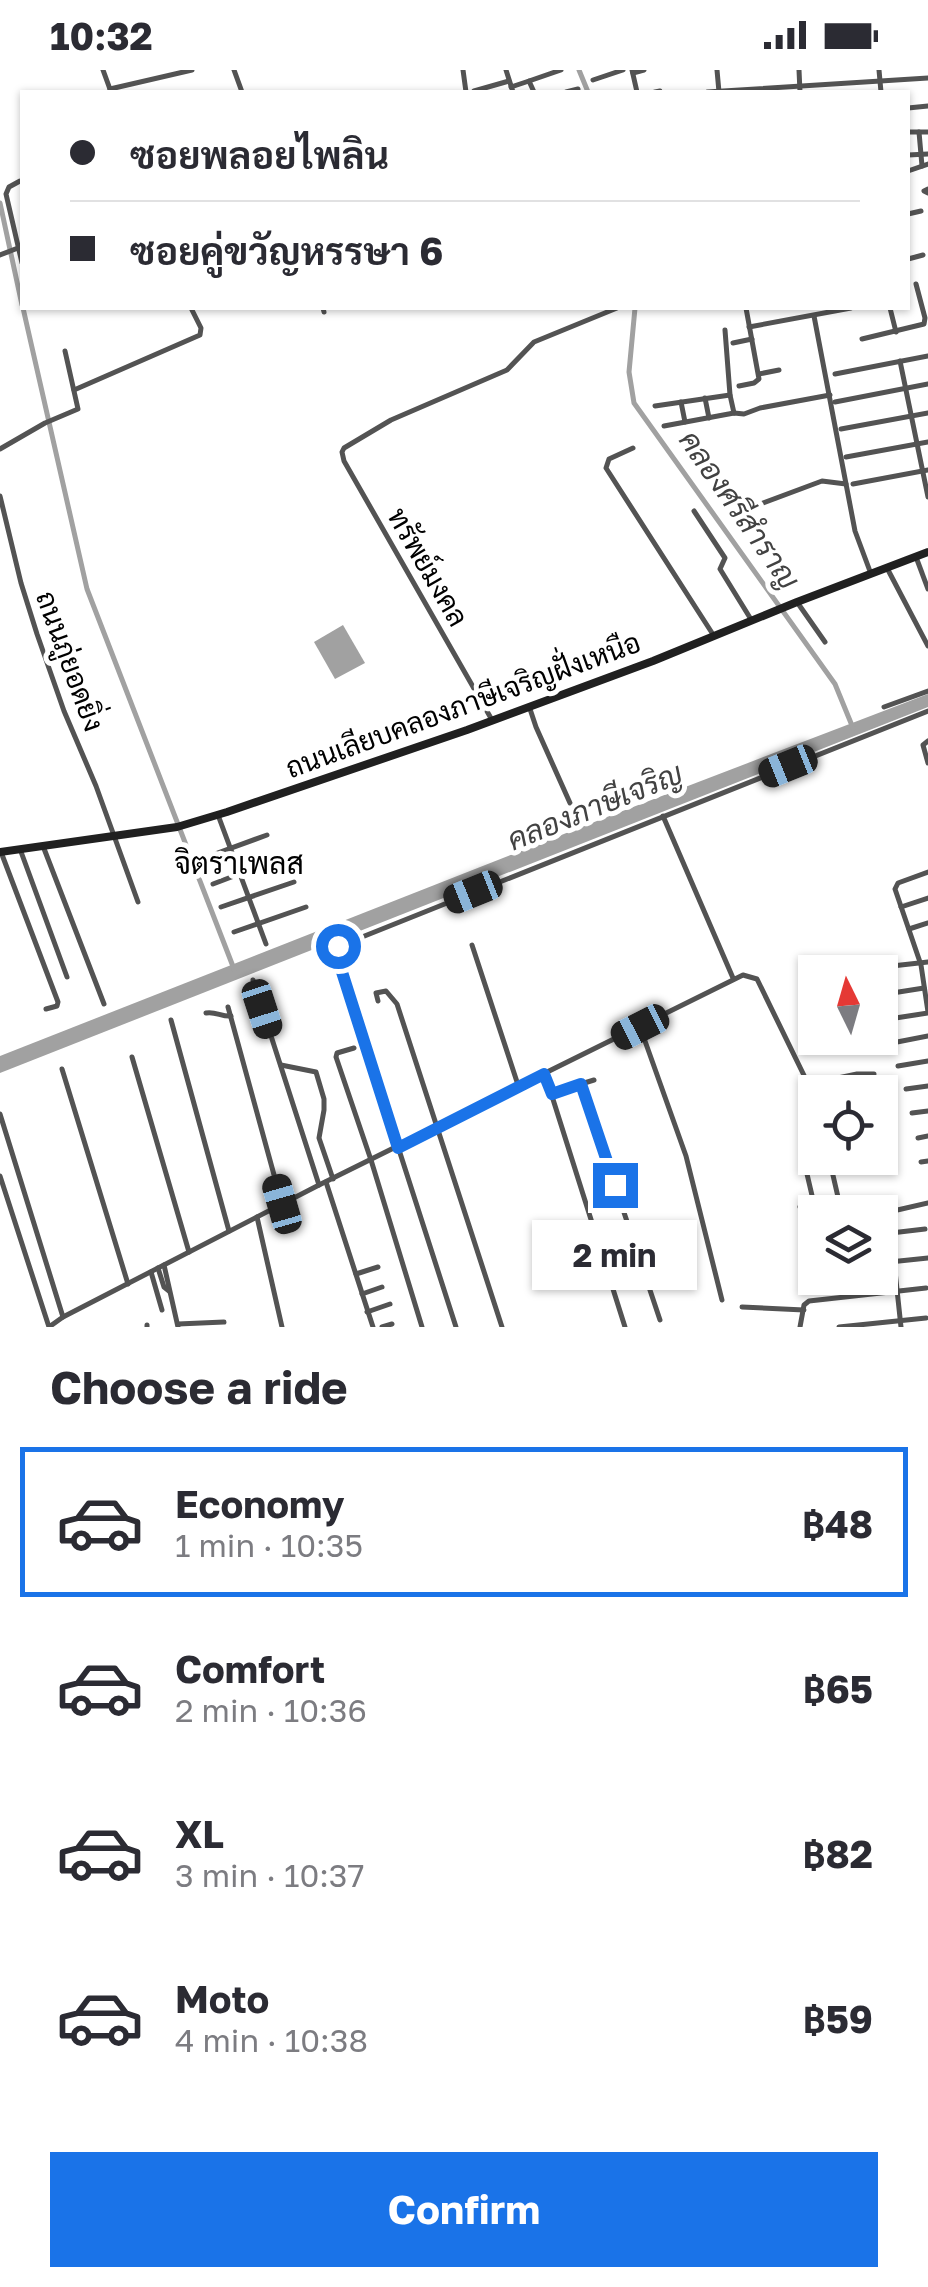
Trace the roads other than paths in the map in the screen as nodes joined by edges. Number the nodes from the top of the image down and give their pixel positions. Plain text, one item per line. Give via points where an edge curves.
1 (188, 70) edge
2 (506, 70) edge
3 (561, 70) edge
4 (624, 70) edge
5 (644, 70) edge
6 (799, 70) edge
7 (879, 70) edge
8 (633, 72) edge
9 (928, 78) edge
10 (594, 80) dead end
11 (530, 81) junction
12 (880, 81) junction
13 (511, 87) edge
14 (578, 89) dead end
15 (800, 89) edge
16 (114, 90) edge
17 (483, 90) edge
18 (533, 90) edge
19 (574, 90) edge
20 (773, 90) edge
21 (880, 90) edge
22 (910, 132) edge
23 (919, 132) junction
24 (928, 132) edge
25 (925, 154) edge
26 (925, 165) edge
27 (20, 182) edge
28 (921, 211) dead end
29 (910, 214) edge
30 (20, 221) edge
31 (14, 224) junction
32 (18, 248) junction
33 (0, 255) edge
34 (923, 255) dead end
35 (20, 256) edge
36 (910, 258) edge
37 (916, 284) dead end
38 (193, 310) edge
39 (613, 310) edge
40 (746, 310) edge
41 (842, 310) edge
42 (890, 310) edge
43 (814, 316) junction
44 (749, 326) junction
45 (725, 330) dead end
46 (896, 332) junction
47 (752, 339) junction
48 (862, 340) dead end
49 (733, 343) dead end
50 (64, 351) dead end
51 (928, 356) edge
52 (900, 361) junction
53 (780, 370) dead end
54 (758, 374) junction
55 (835, 374) dead end
56 (928, 384) edge
57 (739, 386) dead end
58 (905, 388) junction
59 (74, 390) junction
60 (730, 394) junction
61 (830, 395) junction
62 (705, 398) junction
63 (681, 402) junction
64 (835, 402) dead end
65 (655, 406) dead end
66 (928, 412) edge
67 (734, 413) junction
68 (910, 416) junction
69 (709, 418) junction
70 (685, 422) junction
71 (664, 426) dead end
72 (841, 429) dead end
73 (928, 442) edge
74 (917, 444) junction
75 (633, 448) dead end
76 (0, 449) edge
77 (846, 457) dead end
78 (925, 471) edge
79 (850, 484) junction
80 (0, 496) edge
81 (928, 497) edge
82 (747, 509) dead end
83 (694, 511) dead end
84 (928, 552) edge
85 (916, 557) junction
86 (887, 568) junction
87 (871, 574) junction
88 (928, 589) edge
89 (793, 604) junction
90 (752, 621) junction
91 (714, 636) junction
92 (824, 642) dead end
93 (928, 646) edge
94 (928, 692) edge
95 (529, 706) junction
96 (884, 707) dead end
97 (928, 711) edge
98 (492, 720) junction
99 (928, 741) edge
100 (928, 762) edge
101 (570, 803) dead end
102 (218, 815) junction
103 (663, 816) junction
104 (267, 834) dead end
105 (114, 836) junction
106 (43, 846) junction
107 (230, 849) junction
108 (20, 850) junction
109 (1, 852) edge
110 (204, 858) dead end
111 (281, 858) dead end
112 (928, 872) edge
113 (239, 873) junction
114 (294, 882) dead end
115 (213, 884) dead end
116 (248, 897) junction
117 (928, 898) edge
118 (138, 902) dead end
119 (221, 907) dead end
120 (306, 907) dead end
121 (901, 907) junction
122 (258, 924) junction
123 (928, 924) edge
124 (908, 929) junction
125 (234, 932) dead end
126 (266, 944) dead end
127 (472, 944) dead end
128 (924, 963) edge
129 (898, 965) edge
130 (67, 977) dead end
131 (733, 979) junction
132 (253, 980) dead end
133 (926, 987) edge
134 (898, 992) edge
135 (378, 1000) dead end
136 (104, 1004) dead end
137 (228, 1007) dead end
138 (46, 1009) dead end
139 (928, 1012) edge
140 (206, 1014) dead end
141 (231, 1016) junction
142 (898, 1017) edge
143 (170, 1020) dead end
144 (640, 1027) junction
145 (928, 1036) edge
146 (898, 1042) edge
147 (354, 1048) dead end
148 (132, 1057) dead end
149 (928, 1061) edge
150 (280, 1065) junction
151 (898, 1066) dead end
152 (62, 1070) dead end
153 (544, 1074) junction
154 (874, 1074) dead end
155 (804, 1075) edge
156 (852, 1075) edge
157 (594, 1080) dead end
158 (581, 1084) junction
159 (928, 1086) edge
160 (518, 1088) junction
161 (906, 1090) dead end
162 (552, 1094) junction
163 (928, 1111) edge
164 (912, 1113) dead end
165 (0, 1114) edge
166 (438, 1128) junction
167 (928, 1136) edge
168 (918, 1138) dead end
169 (320, 1144) junction
170 (398, 1148) junction
171 (307, 1149) junction
172 (371, 1160) junction
173 (0, 1176) edge
174 (330, 1180) junction
175 (319, 1186) junction
176 (928, 1202) edge
177 (282, 1204) junction
178 (898, 1214) edge
179 (257, 1217) junction
180 (926, 1229) dead end
181 (229, 1232) junction
182 (898, 1232) edge
183 (189, 1252) junction
184 (928, 1258) edge
185 (898, 1261) edge
186 (378, 1266) dead end
187 (158, 1269) junction
188 (356, 1274) junction
189 (128, 1284) junction
190 (382, 1288) dead end
191 (926, 1288) edge
192 (898, 1291) edge
193 (362, 1294) junction
194 (861, 1295) edge
195 (897, 1295) edge
196 (722, 1300) dead end
197 (390, 1304) dead end
198 (742, 1307) dead end
199 (162, 1310) dead end
200 (804, 1310) junction
201 (367, 1312) junction
202 (63, 1316) junction
203 (926, 1318) dead end
204 (660, 1320) dead end
205 (224, 1322) dead end
206 (392, 1324) dead end
207 (901, 1324) edge
208 (207, 1325) edge
209 (178, 1326) edge
210 (49, 1327) edge
211 (282, 1327) edge
212 (372, 1327) edge
213 (382, 1327) edge
214 (422, 1327) edge
215 (456, 1327) edge
216 (502, 1327) edge
217 (625, 1327) edge
218 (800, 1327) edge
219 (840, 1327) edge

1 - 16 street
2 - 13 street
3 - 11 street
4 - 10 street
5 - 8 street
6 - 15 street
7 - 12 street
9 - 12 street
11 - 13 street
11 - 18 street
12 - 15 street
12 - 21 street
13 - 17 street
14 - 19 street
15 - 20 street
22 - 23 street
23 - 24 street
23 - 25 street
25 - 26 street
27 - 31 street via 7,190
28 - 29 street
30 - 31 street
31 - 32 street
32 - 33 street
32 - 35 street
34 - 36 street
37 - 46 street via 924,324
38 - 59 street via 200,334
39 - 98 street, ทรัพย์มงคล via 534,342 507,370 402,415 342,452
40 - 44 street
41 - 43 street
42 - 46 street
43 - 44 street
43 - 61 street
44 - 47 street
45 - 60 street
46 - 48 street
47 - 49 street
47 - 54 street
50 - 59 street
51 - 52 street
52 - 55 street
52 - 58 street
53 - 54 street
54 - 57 street via 758,382
56 - 58 street
58 - 64 street
58 - 68 street
59 - 76 street via 78,409
60 - 62 street
60 - 67 street
61 - 67 street
61 - 79 street
62 - 63 street
62 - 69 street
63 - 65 street
63 - 70 street
66 - 68 street
67 - 69 street
68 - 72 street
68 - 74 street
69 - 70 street
70 - 71 street
73 - 74 street
74 - 77 street
74 - 78 street
75 - 91 street via 609,459 606,468
78 - 79 street
78 - 81 street
79 - 82 street via 822,480
79 - 87 street via 859,546
80 - 105 street, ถนนภู่ยอดยิ่ง via 37,634
83 - 90 street via 725,558 720,569
84 - 85 main road, ถนนเลียบคลองภาษีเจริญฝั่งเหนือ
85 - 86 main road, ถนนเลียบคลองภาษีเจริญฝั่งเหนือ
85 - 88 street
86 - 87 main road, ถนนเลียบคลองภาษีเจริญฝั่งเหนือ
86 - 93 street
87 - 89 main road, ถนนเลียบคลองภาษีเจริญฝั่งเหนือ
89 - 90 main road, ถนนเลียบคลองภาษีเจริญฝั่งเหนือ
89 - 92 street
90 - 91 main road, ถนนเลียบคลองภาษีเจริญฝั่งเหนือ
91 - 95 main road, ถนนเลียบคลองภาษีเจริญฝั่งเหนือ
94 - 96 street
95 - 98 main road, ถนนเลียบคลองภาษีเจริญฝั่งเหนือ
95 - 101 street
97 - 103 street
98 - 102 main road, ถนนเลียบคลองภาษีเจริญฝั่งเหนือ
99 - 100 street
102 - 105 main road, ถนนเลียบคลองภาษีเจริญฝั่งเหนือ
102 - 107 street
103 - 131 street
103 - 170 street via 336,948
104 - 107 street
105 - 106 main road, ถนนเลียบคลองภาษีเจริญฝั่งเหนือ
105 - 118 street, ถนนภู่ยอดยิ่ง
106 - 108 main road, ถนนเลียบคลองภาษีเจริญฝั่งเหนือ
106 - 136 street
107 - 110 street
107 - 113 street
108 - 109 main road, ถนนเลียบคลองภาษีเจริญฝั่งเหนือ
108 - 130 street
109 - 138 street via 58,1002
111 - 113 street
112 - 121 street via 895,885
113 - 115 street
113 - 116 street
114 - 116 street
116 - 119 street
116 - 122 street
117 - 121 street
120 - 122 street
121 - 124 street
122 - 125 street
122 - 126 street
123 - 124 street
124 - 128 street
127 - 160 street
128 - 129 street
128 - 133 street
131 - 144 street
131 - 155 street via 756,978
132 - 150 street
133 - 134 street
133 - 139 street
135 - 166 street via 376,993 386,990 398,1004
137 - 141 street
139 - 142 street
140 - 141 street
141 - 177 street
143 - 181 street
144 - 153 street
144 - 196 street via 686,1156
145 - 146 street
147 - 172 street via 336,1057
148 - 183 street
149 - 151 street
150 - 169 street via 316,1072 324,1099
150 - 171 street
152 - 189 street
153 - 160 street
153 - 162 street
154 - 156 street
157 - 158 street
158 - 162 street
158 - 204 street
159 - 161 street
160 - 166 street
162 - 217 street
163 - 164 street
165 - 202 street
166 - 170 street
166 - 216 street
167 - 168 street
169 - 171 street
169 - 174 street
170 - 172 street
170 - 215 street
171 - 175 street
172 - 174 street
172 - 214 street
173 - 210 street
174 - 175 street
174 - 188 street
175 - 177 street
176 - 178 street
177 - 179 street
179 - 181 street
179 - 211 street
180 - 182 street
181 - 183 street
183 - 187 street
184 - 185 street
186 - 188 street
187 - 189 street
187 - 199 street
187 - 209 street
188 - 193 street
189 - 202 street
190 - 193 street
191 - 192 street
193 - 201 street
194 - 200 street via 809,1301
195 - 207 street
197 - 201 street
198 - 200 street
200 - 218 street
201 - 212 street
202 - 210 street
203 - 207 street
205 - 208 street
206 - 213 street
207 - 219 street
208 - 209 street

